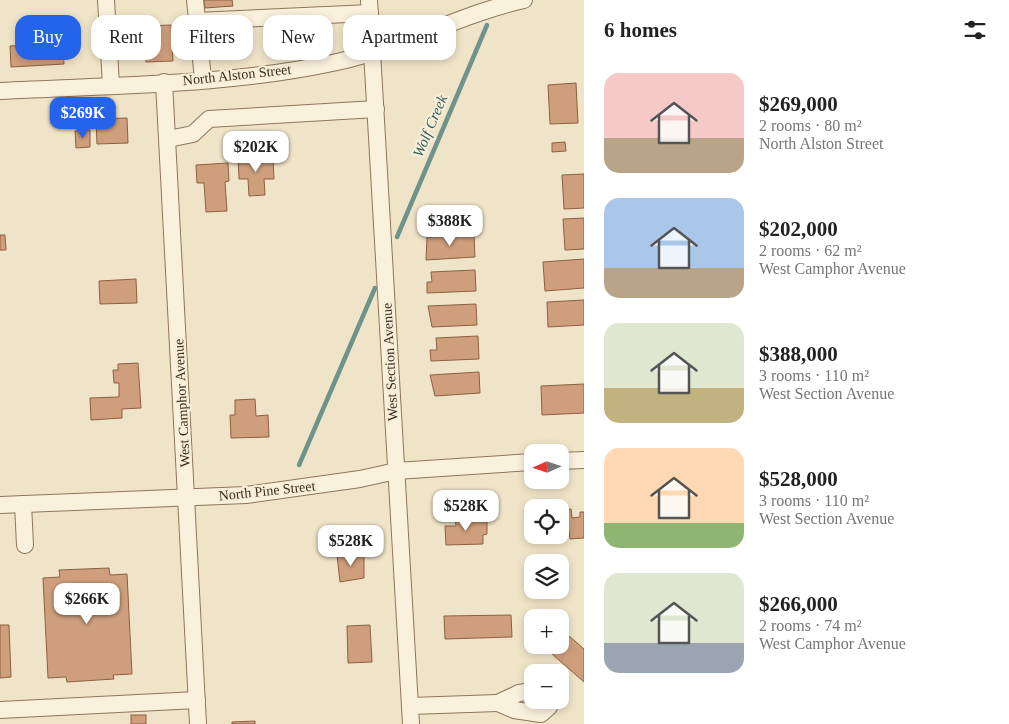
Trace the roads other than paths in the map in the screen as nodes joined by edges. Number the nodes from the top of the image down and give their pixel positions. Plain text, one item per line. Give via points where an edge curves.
1 (106, 0) edge
2 (195, 0) edge
3 (524, 0) edge
4 (370, 6) edge
5 (196, 15) edge
6 (253, 16) edge
7 (456, 21) edge
8 (343, 59) edge
9 (201, 60) edge
10 (373, 60) edge
11 (203, 79) junction
12 (164, 82) junction
13 (111, 85) junction
14 (0, 91) edge
15 (376, 109) junction
16 (168, 139) junction
17 (584, 460) edge
18 (569, 461) edge
19 (524, 463) edge
20 (396, 471) junction
21 (187, 497) junction
22 (23, 504) junction
23 (0, 505) edge
24 (26, 545) dead end
25 (524, 692) edge
26 (197, 700) junction
27 (498, 703) junction
28 (410, 706) junction
29 (547, 709) edge
30 (0, 710) edge
31 (198, 724) edge
32 (410, 724) edge

1 - 13 street
2 - 5 street
3 - 7 street, North Alston Street
4 - 6 street
8 - 11 street, North Alston Street via 285,72
9 - 11 street
10 - 15 street, West Section Avenue
11 - 12 street, North Alston Street
12 - 13 street, North Alston Street
12 - 16 street, West Camphor Avenue
13 - 14 street, North Alston Street
15 - 16 street via 209,119 194,134
15 - 20 street, West Section Avenue
16 - 21 street, West Camphor Avenue
17 - 18 street
19 - 20 street, North Pine Street
20 - 21 street, North Pine Street via 309,488
20 - 28 street, West Section Avenue
21 - 22 street, North Pine Street
21 - 26 street, West Camphor Avenue
22 - 23 street, North Pine Street
22 - 24 street
25 - 27 street
26 - 30 street
26 - 31 street, West Camphor Avenue
27 - 28 street
27 - 29 street via 514,710 541,714
28 - 32 street, West Section Avenue

